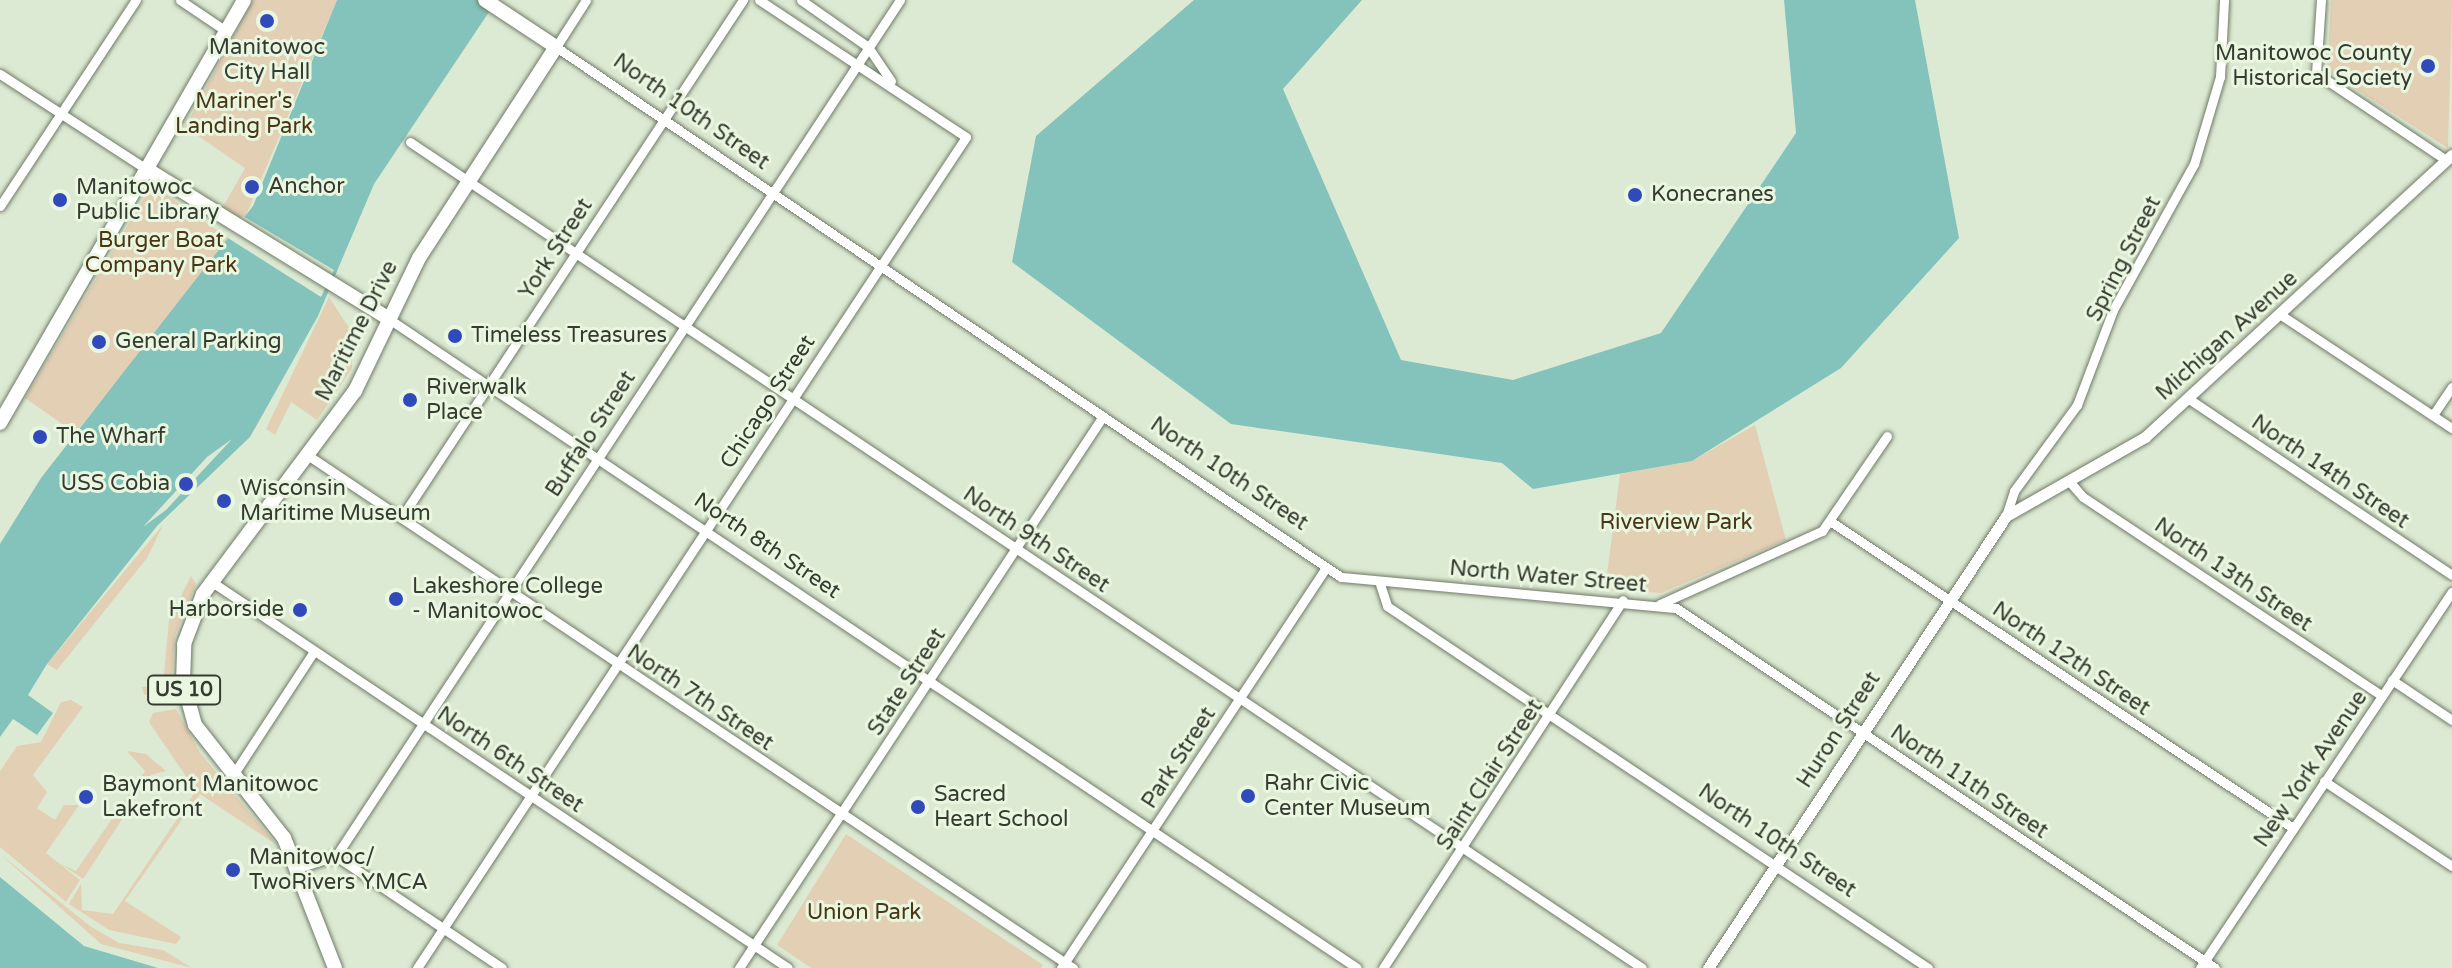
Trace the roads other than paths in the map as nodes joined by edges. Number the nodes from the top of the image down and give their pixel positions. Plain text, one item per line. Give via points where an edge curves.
1 (136, 0) edge
2 (180, 0) edge
3 (244, 0) edge
4 (586, 0) edge
5 (743, 0) edge
6 (759, 0) edge
7 (801, 0) edge
8 (900, 0) edge
9 (2224, 0) edge
10 (2321, 0) edge
11 (491, 3) edge
12 (226, 31) junction
13 (556, 47) junction
14 (868, 47) junction
15 (858, 62) junction
16 (0, 74) edge
17 (892, 84) junction
18 (61, 113) junction
19 (663, 120) junction
20 (410, 142) dead end
21 (2449, 157) edge
22 (148, 170) junction
23 (469, 181) junction
24 (771, 194) junction
25 (0, 206) edge
26 (575, 253) junction
27 (880, 267) junction
28 (2281, 315) junction
29 (389, 319) junction
30 (683, 327) junction
31 (488, 386) junction
32 (2452, 387) edge
33 (792, 399) junction
34 (2189, 399) junction
35 (2433, 415) junction
36 (1103, 416) junction
37 (0, 423) edge
38 (2452, 428) edge
39 (1887, 436) dead end
40 (309, 456) junction
41 (597, 459) junction
42 (2069, 481) junction
43 (2006, 516) junction
44 (401, 518) junction
45 (1830, 521) junction
46 (705, 531) junction
47 (1017, 548) junction
48 (1326, 568) junction
49 (2452, 575) edge
50 (1379, 581) junction
51 (212, 582) junction
52 (510, 591) junction
53 (2452, 591) edge
54 (1623, 600) junction
55 (1950, 600) junction
56 (1660, 604) junction
57 (314, 651) junction
58 (618, 665) junction
59 (2392, 680) junction
60 (929, 681) junction
61 (2382, 696) junction
62 (1239, 698) junction
63 (1551, 715) junction
64 (2452, 720) edge
65 (423, 723) junction
66 (1862, 732) junction
67 (233, 775) junction
68 (2324, 781) junction
69 (531, 796) junction
70 (842, 813) junction
71 (2293, 828) junction
72 (1153, 831) junction
73 (1464, 848) junction
74 (336, 856) junction
75 (1775, 865) junction
76 (2452, 866) edge
77 (298, 868) junction
78 (443, 929) junction
79 (754, 945) junction
80 (2202, 964) edge
81 (1066, 966) edge
82 (335, 968) edge
83 (417, 968) edge
84 (502, 968) edge
85 (739, 968) edge
86 (788, 968) edge
87 (1357, 968) edge
88 (1383, 968) edge
89 (1642, 968) edge
90 (1708, 968) edge
91 (1928, 968) edge
92 (2215, 968) edge

1 - 18 street
2 - 12 street
3 - 12 main road
4 - 13 street
5 - 19 street, York Street
6 - 15 street
7 - 14 street
8 - 14 street, Buffalo Street
9 - 43 street, Spring Street via 2220,77 2194,164 2113,310 2077,405 2014,491
10 - 21 street via 2316,73
11 - 13 main road, North 10th Street
12 - 22 main road
13 - 19 street, North 10th Street
13 - 23 main road, Maritime Drive
14 - 15 street, Buffalo Street
14 - 17 street
15 - 17 street
15 - 24 street, Buffalo Street
16 - 18 street
17 - 27 street, Chicago Street via 966,137
18 - 22 street
18 - 25 street
19 - 24 street, North 10th Street
19 - 26 street, York Street
20 - 23 street, North 9th Street
21 - 28 street, Michigan Avenue
22 - 29 main road, North 8th Street
22 - 37 main road
23 - 26 street, North 9th Street
23 - 29 main road, Maritime Drive
24 - 27 street, North 10th Street
24 - 30 street, Buffalo Street
26 - 30 street, North 9th Street
26 - 31 street, York Street
27 - 33 street, Chicago Street
27 - 36 street, North 10th Street
28 - 34 street, Michigan Avenue
28 - 35 street
29 - 31 street, North 8th Street
29 - 40 main road, Maritime Drive / US 10 via 355,391
30 - 33 street, North 9th Street
30 - 41 street, Buffalo Street
31 - 41 street, North 8th Street
31 - 44 street, York Street
32 - 35 street
33 - 46 street, Chicago Street
33 - 47 street, North 9th Street
34 - 42 street, Michigan Avenue via 2145,437
34 - 49 street, North 14th Street
35 - 38 street
36 - 47 street, State Street
36 - 48 street, North 10th Street
39 - 45 street
40 - 44 street, North 7th Street
40 - 51 main road, Maritime Drive / US 10
41 - 46 street, North 8th Street
41 - 52 street, Buffalo Street
42 - 43 street, Michigan Avenue
42 - 61 street, North 13th Street via 2083,497
43 - 55 street, Huron Street
44 - 52 street, North 7th Street
45 - 55 street, North 12th Street
45 - 56 street, North Water Street
46 - 58 street, Chicago Street
46 - 60 street, North 8th Street
47 - 60 street, State Street
47 - 62 street, North 9th Street
48 - 50 street, North 10th Street
48 - 62 street, Park Street
50 - 54 street, North Water Street
50 - 63 street, North 10th Street via 1387,606
51 - 57 street, North 6th Street
51 - 67 main road, Maritime Drive / US 10 via 187,629 183,682 195,725
52 - 58 street, North 7th Street
52 - 65 street, Buffalo Street
53 - 59 street, New York Avenue
54 - 56 street, North Water Street
54 - 63 street, Saint Clair Street
55 - 66 street, Huron Street
55 - 71 street, North 12th Street
56 - 66 street, North 11th Street
57 - 65 street, North 6th Street
57 - 67 street
58 - 69 street, Chicago Street
58 - 70 street, North 7th Street
59 - 61 street, New York Avenue
59 - 64 street
60 - 70 street, State Street
60 - 72 street, North 8th Street
61 - 68 street, New York Avenue
62 - 72 street, Park Street
62 - 73 street, North 9th Street
63 - 73 street, Saint Clair Street
63 - 75 street, North 10th Street
65 - 69 street, North 6th Street
65 - 74 street, Buffalo Street
66 - 75 street, Huron Street
66 - 80 street, North 11th Street
67 - 77 main road, Maritime Drive / US 10 via 269,815
68 - 71 street, New York Avenue
68 - 76 street
69 - 78 street, Chicago Street
69 - 79 street, North 6th Street
70 - 79 street, State Street
70 - 81 street, North 7th Street
71 - 80 street, New York Avenue
72 - 81 street, Park Street
72 - 87 street, North 8th Street
73 - 88 street, Saint Clair Street
73 - 89 street, North 9th Street
74 - 77 street
74 - 78 street
75 - 90 street, Huron Street
75 - 91 street, North 10th Street
77 - 82 main road, Maritime Drive / US 10
78 - 83 street, Chicago Street
78 - 84 street
79 - 85 street, State Street
79 - 86 street, North 6th Street
80 - 92 street, North 11th Street

